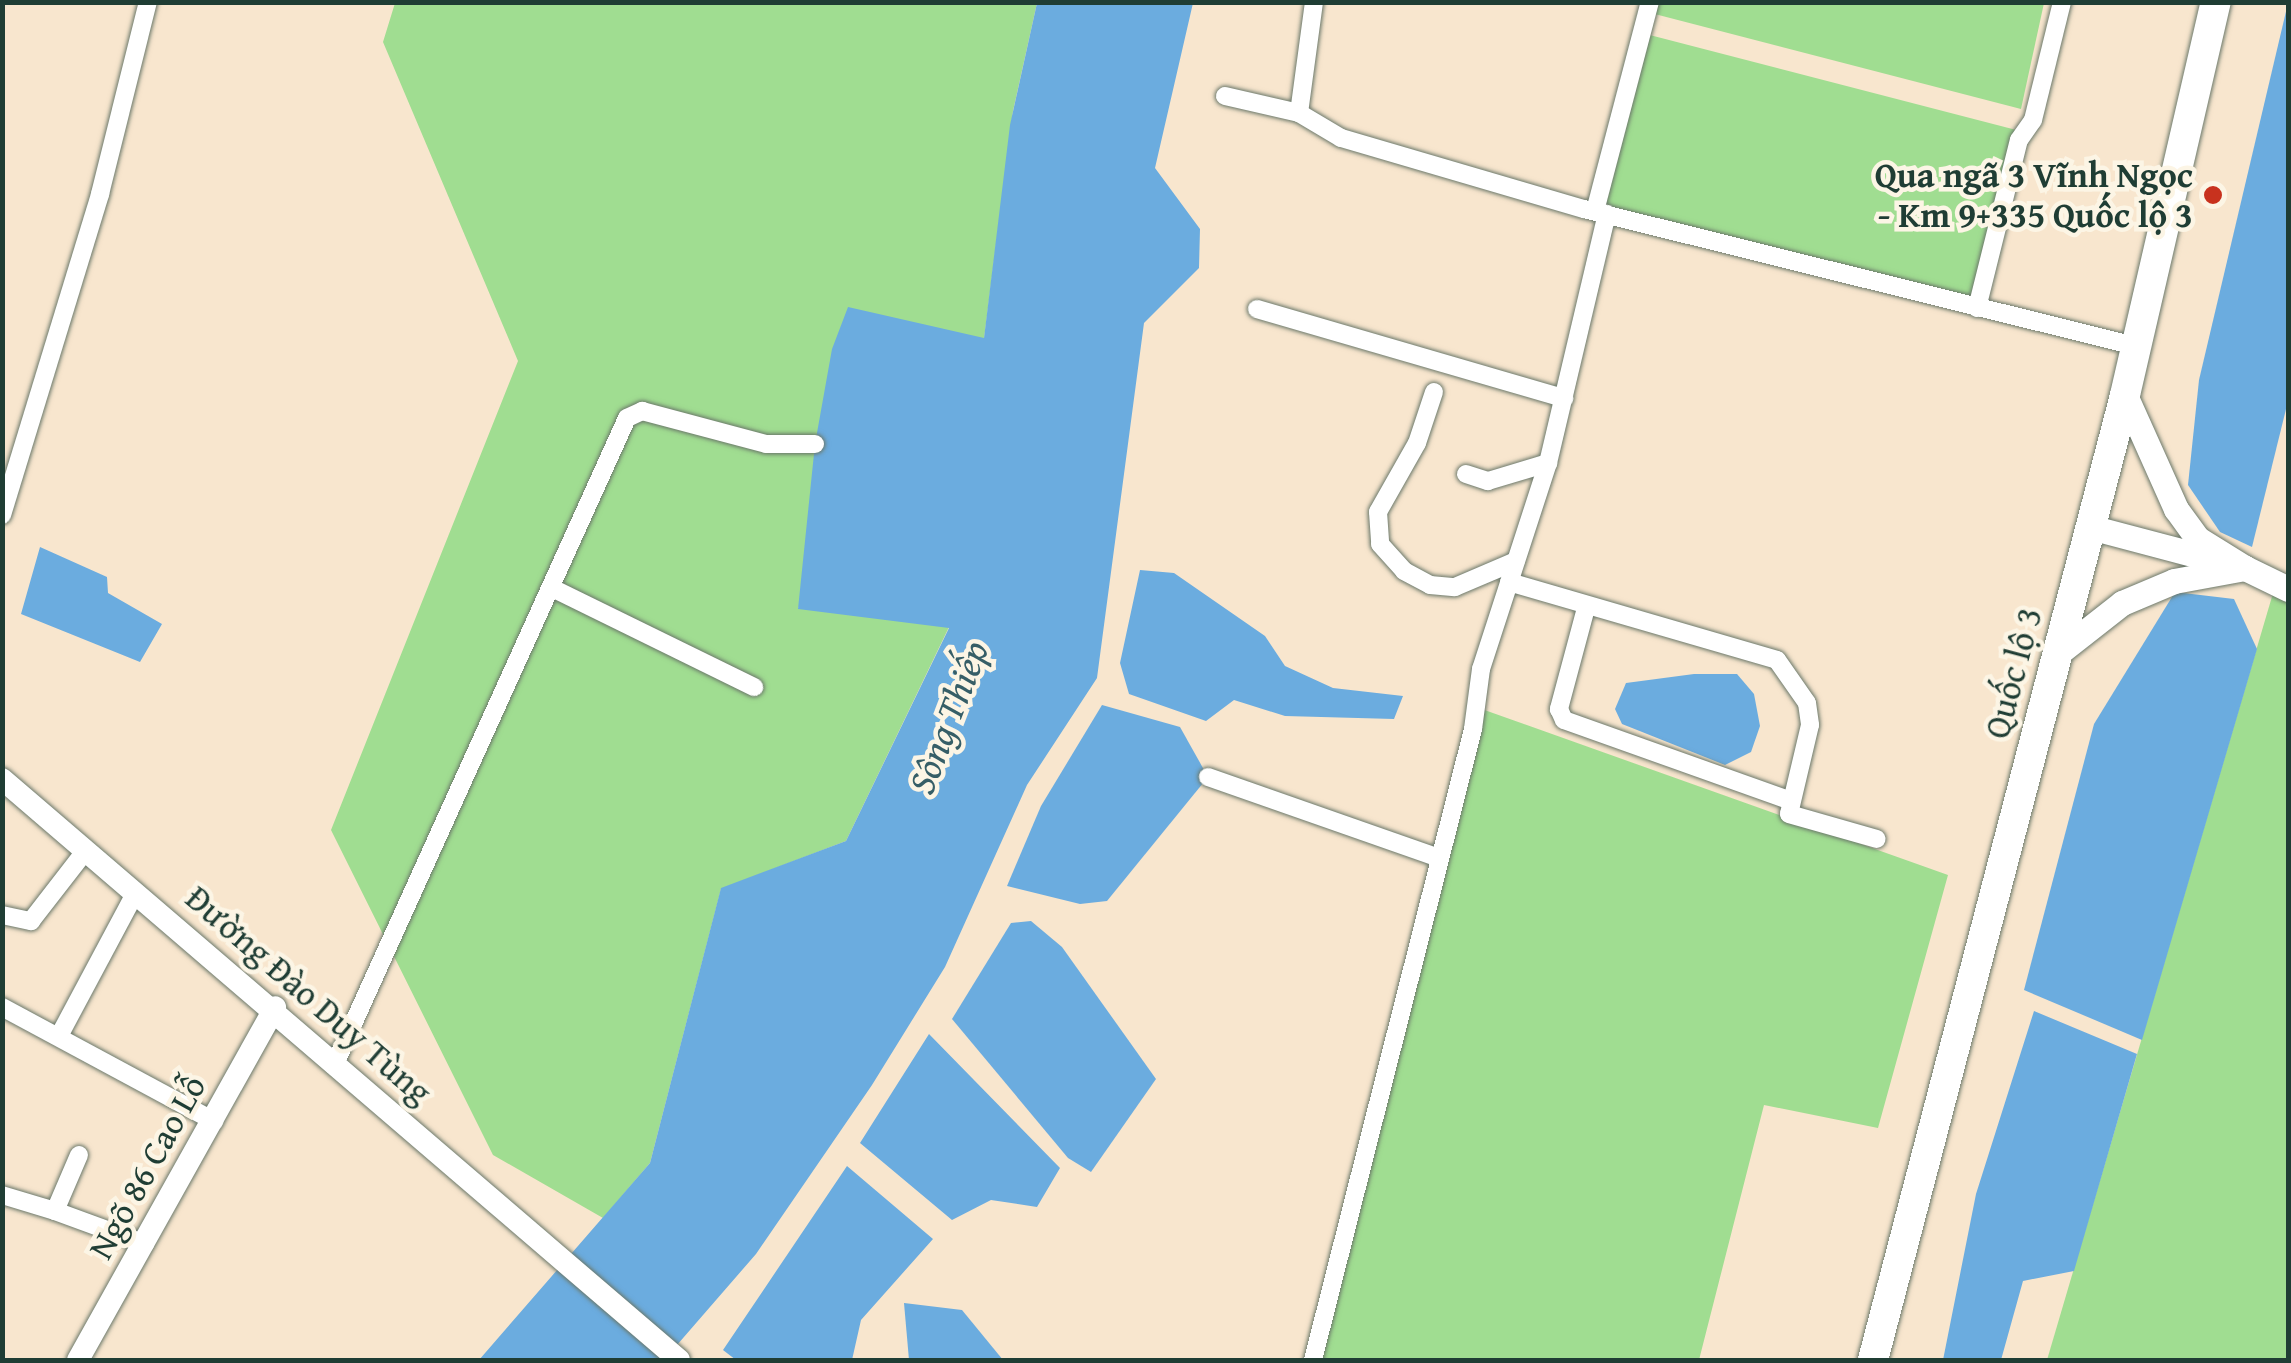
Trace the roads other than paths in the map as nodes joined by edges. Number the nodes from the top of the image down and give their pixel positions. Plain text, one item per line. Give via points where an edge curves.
1 (148, 2) edge
2 (1314, 2) edge
3 (1650, 2) edge
4 (2062, 2) edge
5 (2216, 2) edge
6 (1225, 96) dead end
7 (1300, 113) junction
8 (1601, 213) junction
9 (1257, 308) dead end
10 (1977, 308) junction
11 (2135, 346) junction
12 (1434, 392) dead end
13 (2125, 396) junction
14 (1564, 398) junction
15 (815, 444) dead end
16 (1548, 463) junction
17 (1466, 474) dead end
18 (2, 515) edge
19 (2090, 526) junction
20 (1516, 562) junction
21 (2245, 568) junction
22 (1510, 582) junction
23 (554, 589) junction
24 (2288, 589) edge
25 (1586, 608) junction
26 (2057, 654) junction
27 (754, 687) dead end
28 (1208, 777) dead end
29 (2, 779) edge
30 (1789, 800) junction
31 (1876, 839) dead end
32 (86, 850) junction
33 (1439, 858) junction
34 (136, 892) junction
35 (2, 915) edge
36 (274, 1006) junction
37 (2, 1008) edge
38 (59, 1036) junction
39 (334, 1066) junction
40 (214, 1122) junction
41 (80, 1156) dead end
42 (2, 1195) edge
43 (55, 1211) junction
44 (146, 1244) junction
45 (78, 1360) edge
46 (679, 1360) edge
47 (1313, 1360) edge
48 (1874, 1360) edge

1 - 18 street via 100,194
2 - 7 street
3 - 8 street
4 - 10 street via 2033,120 2018,140
5 - 11 highway, Quốc lộ 3
6 - 7 street
7 - 8 street via 1341,138
8 - 10 street
8 - 14 street
9 - 14 street
10 - 11 street
11 - 13 highway, Quốc lộ 3
12 - 20 street via 1417,443 1378,512 1380,544 1404,571 1430,585 1455,587
13 - 19 highway, Quốc lộ 3
13 - 21 main road via 2176,509 2198,539
14 - 16 street
15 - 23 street via 766,444 642,412 627,418
16 - 17 street via 1488,481
16 - 20 street
19 - 21 main road
19 - 26 highway, Quốc lộ 3
20 - 22 street
21 - 24 main road
21 - 26 main road via 2174,581 2122,603
22 - 25 street
22 - 33 street via 1481,669 1473,729
23 - 27 street
23 - 39 street
25 - 30 street via 1776,660 1807,703 1810,724
25 - 30 street via 1559,709 1564,720
26 - 48 highway, Quốc lộ 3
28 - 33 street
29 - 32 street, Đường Đào Duy Tùng
30 - 31 street via 1796,820
32 - 34 street, Đường Đào Duy Tùng
32 - 35 street via 31,921
33 - 47 street
34 - 36 street, Đường Đào Duy Tùng
34 - 38 street
36 - 39 street, Đường Đào Duy Tùng
36 - 40 street, Ngõ 86 Cao Lỗ
37 - 38 street
38 - 40 street
39 - 46 street, Đường Đào Duy Tùng
40 - 44 street, Ngõ 86 Cao Lỗ
41 - 43 street
42 - 43 street
43 - 44 street
44 - 45 street, Ngõ 86 Cao Lỗ

